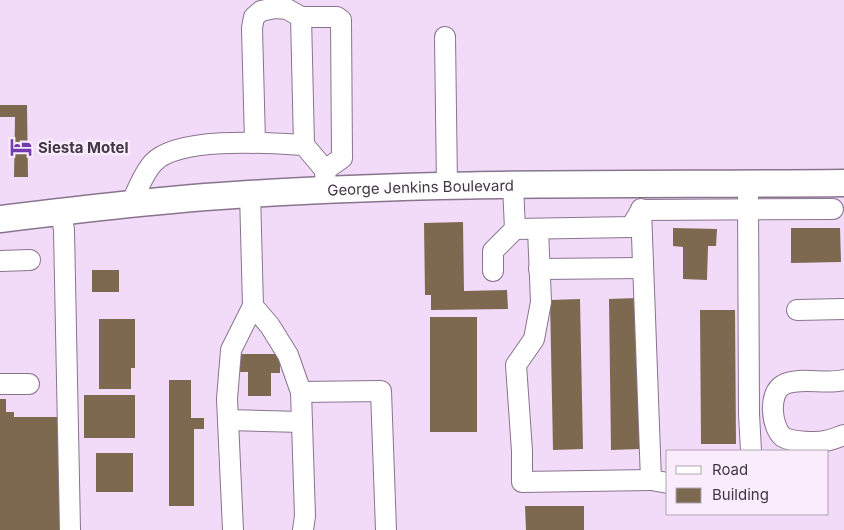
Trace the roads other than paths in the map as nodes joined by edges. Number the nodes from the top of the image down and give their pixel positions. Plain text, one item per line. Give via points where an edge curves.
1 (301, 17) junction
2 (445, 37) dead end
3 (255, 142) junction
4 (304, 145) junction
5 (325, 180) junction
6 (844, 184) edge
7 (447, 186) junction
8 (514, 186) junction
9 (250, 194) junction
10 (748, 197) junction
11 (641, 198) junction
12 (130, 204) junction
13 (833, 209) dead end
14 (62, 211) junction
15 (0, 219) edge
16 (538, 228) junction
17 (515, 229) junction
18 (30, 260) dead end
19 (0, 261) edge
20 (643, 268) junction
21 (540, 269) junction
22 (493, 271) dead end
23 (253, 306) junction
24 (797, 310) dead end
25 (844, 310) edge
26 (844, 380) edge
27 (0, 384) edge
28 (28, 384) dead end
29 (301, 392) junction
30 (228, 420) junction
31 (302, 422) junction
32 (844, 435) edge
33 (751, 450) edge
34 (660, 481) edge
35 (70, 530) edge
36 (233, 530) edge
37 (303, 530) edge
38 (386, 530) edge

1 - 3 lane via 287,9 275,8 261,11 254,17
1 - 4 lane
1 - 5 lane via 338,17 341,20 342,158
2 - 7 lane
3 - 4 lane
3 - 12 lane via 190,147 166,155 154,163
4 - 5 lane
5 - 7 main road, George Jenkins Boulevard
5 - 9 main road, George Jenkins Boulevard
6 - 10 main road, George Jenkins Boulevard
7 - 8 main road, George Jenkins Boulevard
8 - 11 main road, George Jenkins Boulevard
8 - 17 lane
9 - 12 main road, George Jenkins Boulevard
9 - 23 lane
10 - 11 main road, George Jenkins Boulevard
10 - 13 lane
10 - 33 lane
11 - 16 lane via 631,227
11 - 20 lane
12 - 14 main road, George Jenkins Boulevard
14 - 15 main road, George Jenkins Boulevard
14 - 35 lane
16 - 17 lane
16 - 21 lane
17 - 22 lane via 493,251
18 - 19 lane
20 - 21 lane
20 - 34 lane
21 - 34 lane via 541,302 534,339 516,366 522,482
23 - 29 lane via 288,355
23 - 30 lane via 231,350
24 - 25 lane
26 - 32 lane via 781,385 774,393 772,410 775,424 784,437 825,441
27 - 28 lane
29 - 31 lane
29 - 38 lane via 381,391
30 - 31 lane
30 - 36 lane
31 - 37 lane

